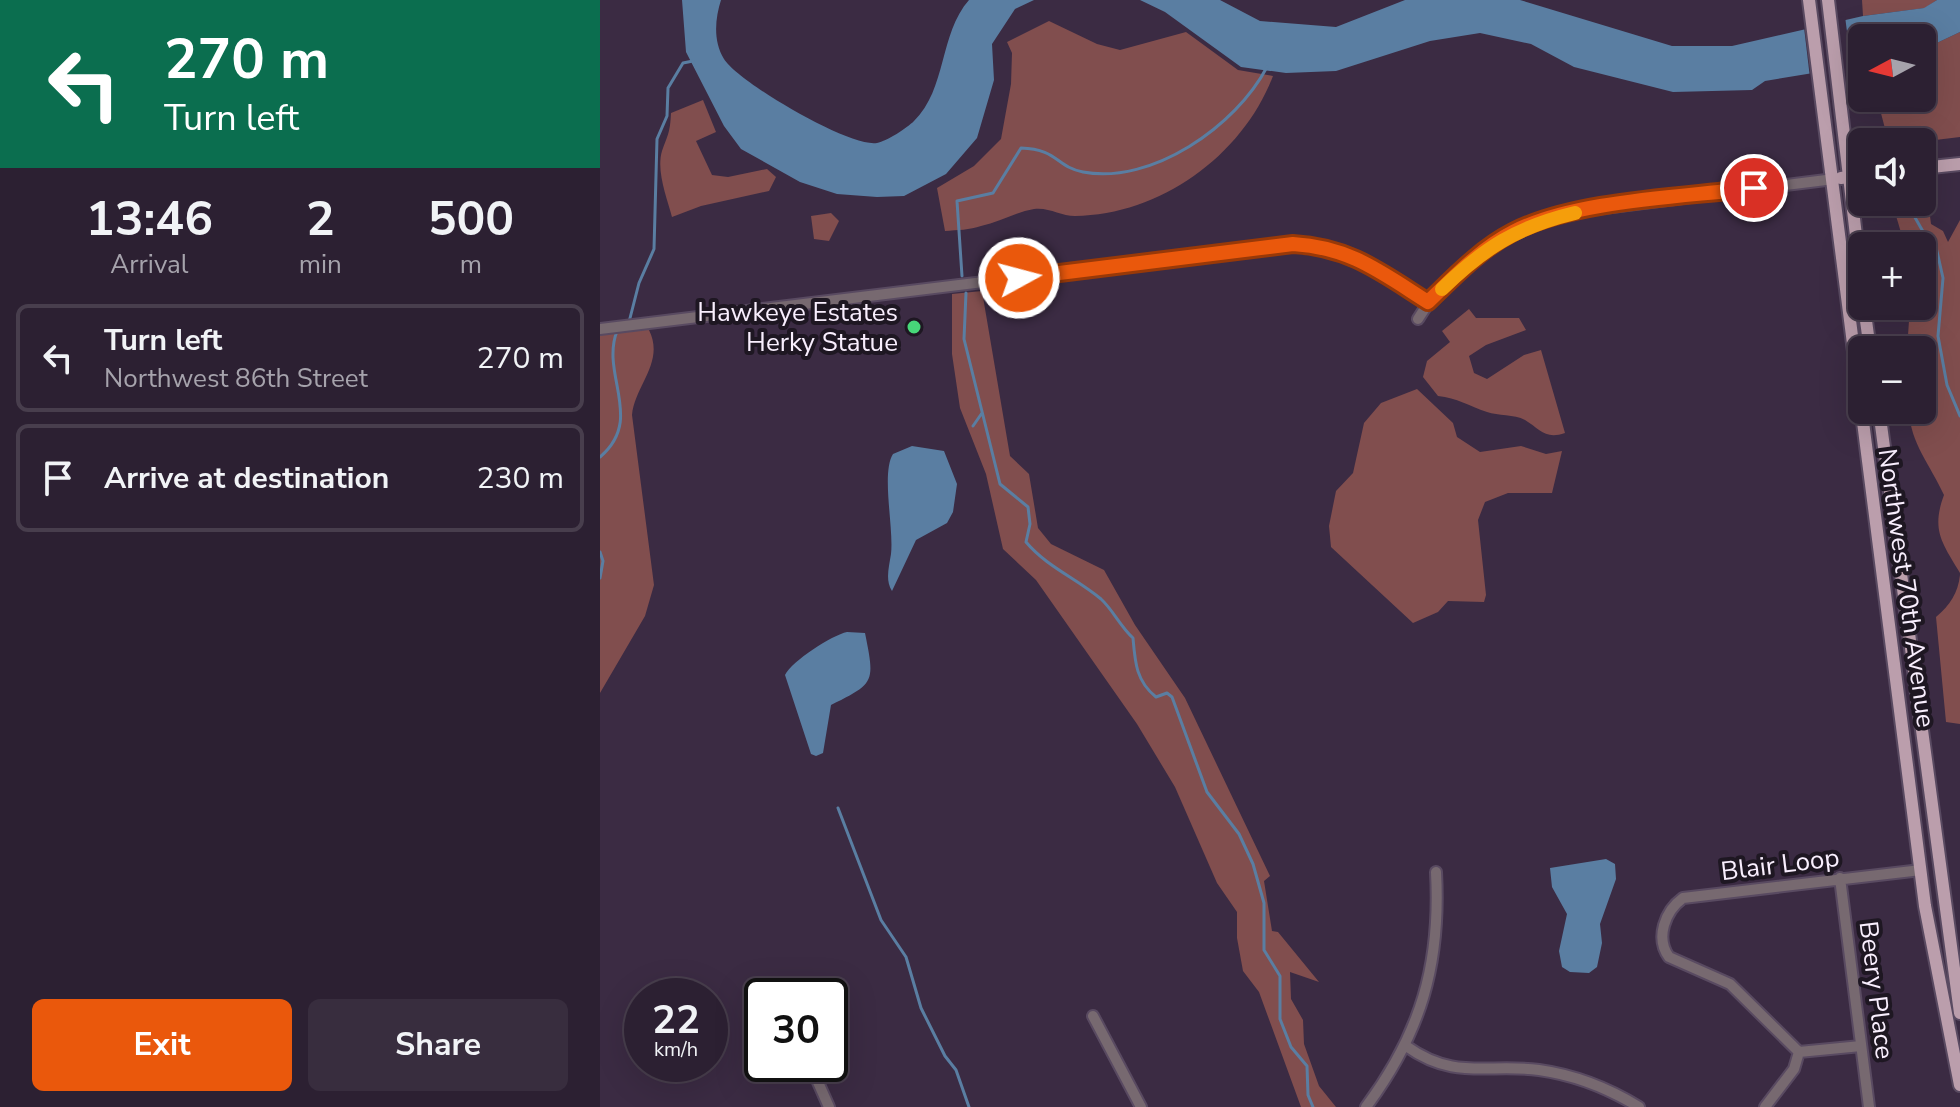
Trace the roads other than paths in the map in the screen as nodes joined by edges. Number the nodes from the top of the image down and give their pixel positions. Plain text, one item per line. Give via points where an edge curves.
1 (1809, 0) edge
2 (1828, 0) edge
3 (1848, 139) edge
4 (1960, 164) edge
5 (1936, 167) edge
6 (1848, 177) edge
7 (1834, 179) junction
8 (1428, 302) junction
9 (1418, 319) dead end
10 (606, 328) edge
11 (1881, 424) edge
12 (1913, 654) junction
13 (1894, 656) junction
14 (1921, 870) junction
15 (1436, 872) dead end
16 (1840, 878) junction
17 (1960, 1013) edge
18 (1093, 1016) dead end
19 (1406, 1046) junction
20 (1861, 1046) junction
21 (1799, 1052) junction
22 (818, 1082) edge
23 (1960, 1085) edge
24 (829, 1107) edge
25 (1141, 1107) edge
26 (1366, 1107) edge
27 (1639, 1107) edge
28 (1765, 1107) edge
29 (1869, 1107) edge

1 - 7 main road, Northwest 70th Avenue
2 - 3 main road
4 - 5 main road
6 - 7 main road
7 - 8 street via 1542,220 1490,248
7 - 13 main road, Northwest 70th Avenue
8 - 9 street
8 - 10 street via 1350,254 1293,244
11 - 12 main road, Northwest 70th Avenue
12 - 13 street
12 - 17 main road, Northwest 70th Avenue
13 - 14 main road, Northwest 70th Avenue
14 - 16 street, Blair Loop
14 - 23 main road, Northwest 70th Avenue
15 - 19 street via 1436,948
16 - 20 street, Beery Place
16 - 21 street, Blair Loop via 1683,898 1674,905 1663,931 1669,957 1730,984
18 - 25 street
19 - 26 street
19 - 27 street via 1434,1063 1461,1068 1566,1075 1608,1089
20 - 21 street
20 - 29 street, Beery Place
21 - 28 street via 1794,1069
22 - 24 street

